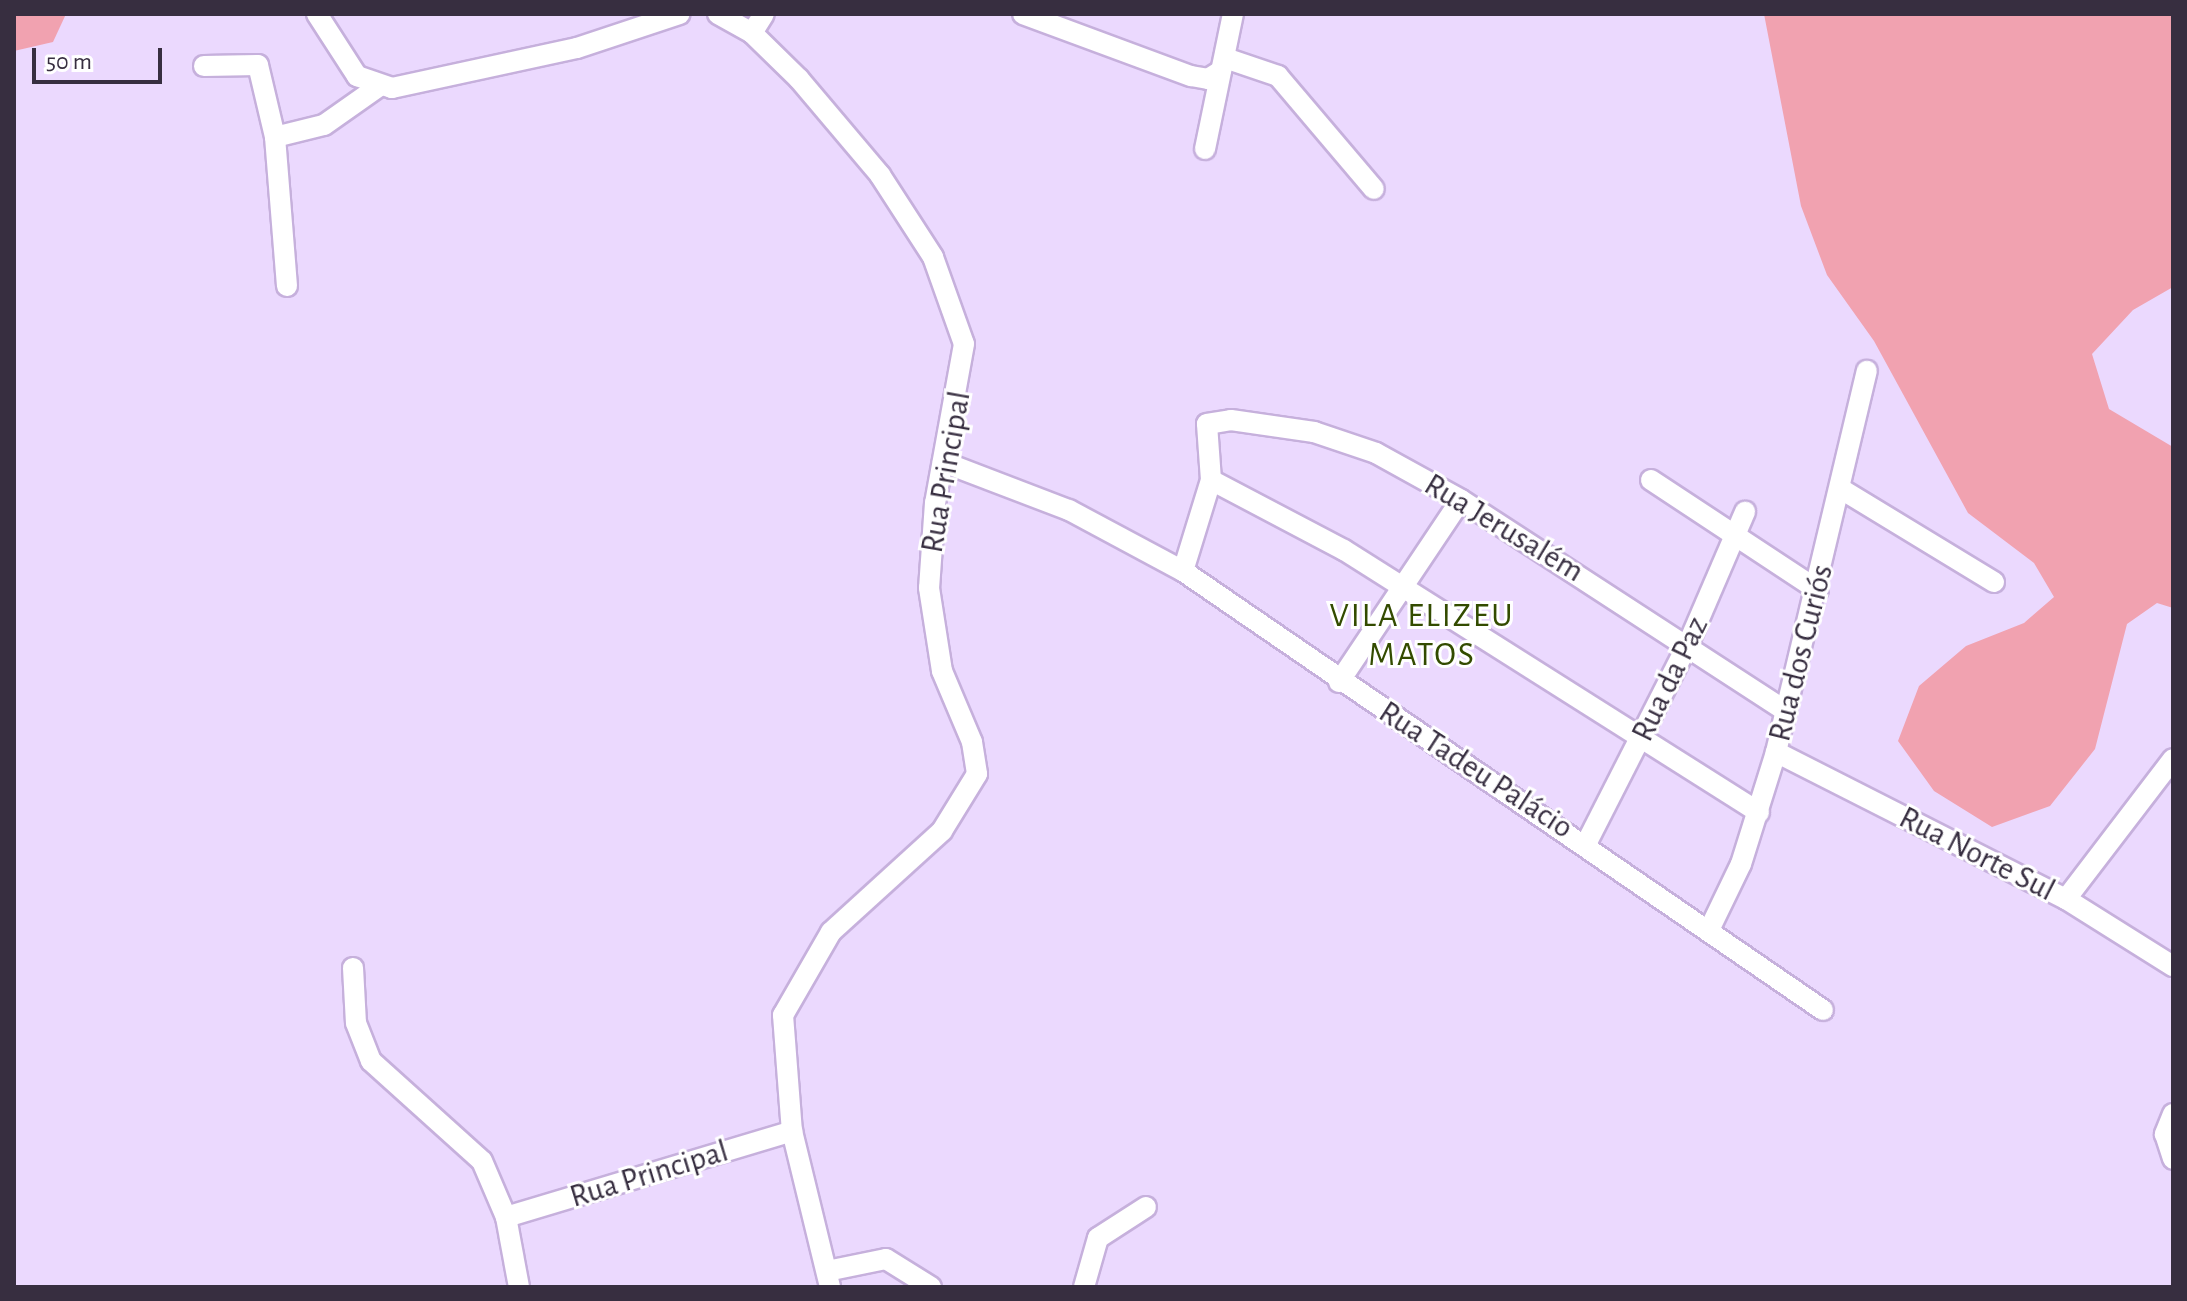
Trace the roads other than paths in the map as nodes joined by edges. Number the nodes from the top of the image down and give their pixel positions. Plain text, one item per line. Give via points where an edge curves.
1 (317, 14) edge
2 (679, 14) edge
3 (718, 14) edge
4 (764, 14) edge
5 (1023, 14) edge
6 (1233, 14) edge
7 (752, 33) junction
8 (1225, 65) junction
9 (204, 66) dead end
10 (378, 87) junction
11 (275, 137) junction
12 (1205, 149) dead end
13 (1374, 189) dead end
14 (287, 286) dead end
15 (1867, 371) dead end
16 (943, 462) junction
17 (1211, 480) junction
18 (1651, 480) dead end
19 (1841, 489) junction
20 (1461, 500) junction
21 (1745, 512) dead end
22 (1735, 539) junction
23 (1183, 571) junction
24 (1994, 582) dead end
25 (1402, 590) junction
26 (1818, 590) junction
27 (1689, 642) junction
28 (1339, 682) junction
29 (1786, 711) junction
30 (1643, 737) junction
31 (1776, 752) junction
32 (2173, 759) edge
33 (1759, 812) junction
34 (1587, 842) junction
35 (2066, 899) junction
36 (1711, 926) junction
37 (2173, 966) edge
38 (353, 968) dead end
39 (1823, 1010) dead end
40 (2173, 1114) edge
41 (792, 1131) junction
42 (2170, 1156) edge
43 (1146, 1207) dead end
44 (506, 1217) junction
45 (828, 1279) edge
46 (519, 1287) edge
47 (931, 1287) edge
48 (1084, 1287) edge

1 - 10 street via 357,76
2 - 10 street via 577,48
3 - 7 street, Rua Principal
4 - 7 street
5 - 8 street via 1191,76 1208,79
6 - 8 street
7 - 16 street, Rua Principal via 880,175 952,299 961,323 962,372
8 - 12 street
8 - 13 street via 1278,76
9 - 11 street via 258,65
10 - 11 street via 324,125
11 - 14 street
15 - 19 street, Rua dos Curiós
16 - 23 street, Rua Tadeu Palácio via 1069,510
16 - 41 street, Rua Principal via 929,545 933,632 977,774 953,818 857,904 798,980 781,1035
17 - 20 street, Rua Jerusalém via 1204,437 1216,419 1314,432 1376,453
17 - 23 street
17 - 25 street via 1278,511
18 - 22 street
19 - 24 street
19 - 26 street, Rua dos Curiós
20 - 25 street
20 - 27 street, Rua Jerusalém
21 - 22 street, Rua da Paz
22 - 26 street
22 - 27 street, Rua da Paz
23 - 28 street, Rua Tadeu Palácio
25 - 28 street
25 - 30 street
26 - 29 street, Rua dos Curiós
27 - 29 street, Rua Jerusalém
27 - 30 street, Rua da Paz
28 - 34 street, Rua Tadeu Palácio
29 - 31 street, Rua dos Curiós
30 - 33 street
30 - 34 street, Rua da Paz
31 - 33 street, Rua dos Curiós
31 - 35 street, Rua Norte Sul
32 - 35 street
33 - 36 street, Rua dos Curiós
34 - 36 street, Rua Tadeu Palácio
35 - 37 street, Rua Norte Sul
36 - 39 street, Rua Tadeu Palácio
38 - 44 street via 356,1023 371,1061 482,1161
40 - 42 street
41 - 44 street, Rua Principal
41 - 45 street, Rua Principal
43 - 48 street via 1098,1238
44 - 46 street
45 - 47 street via 886,1259

